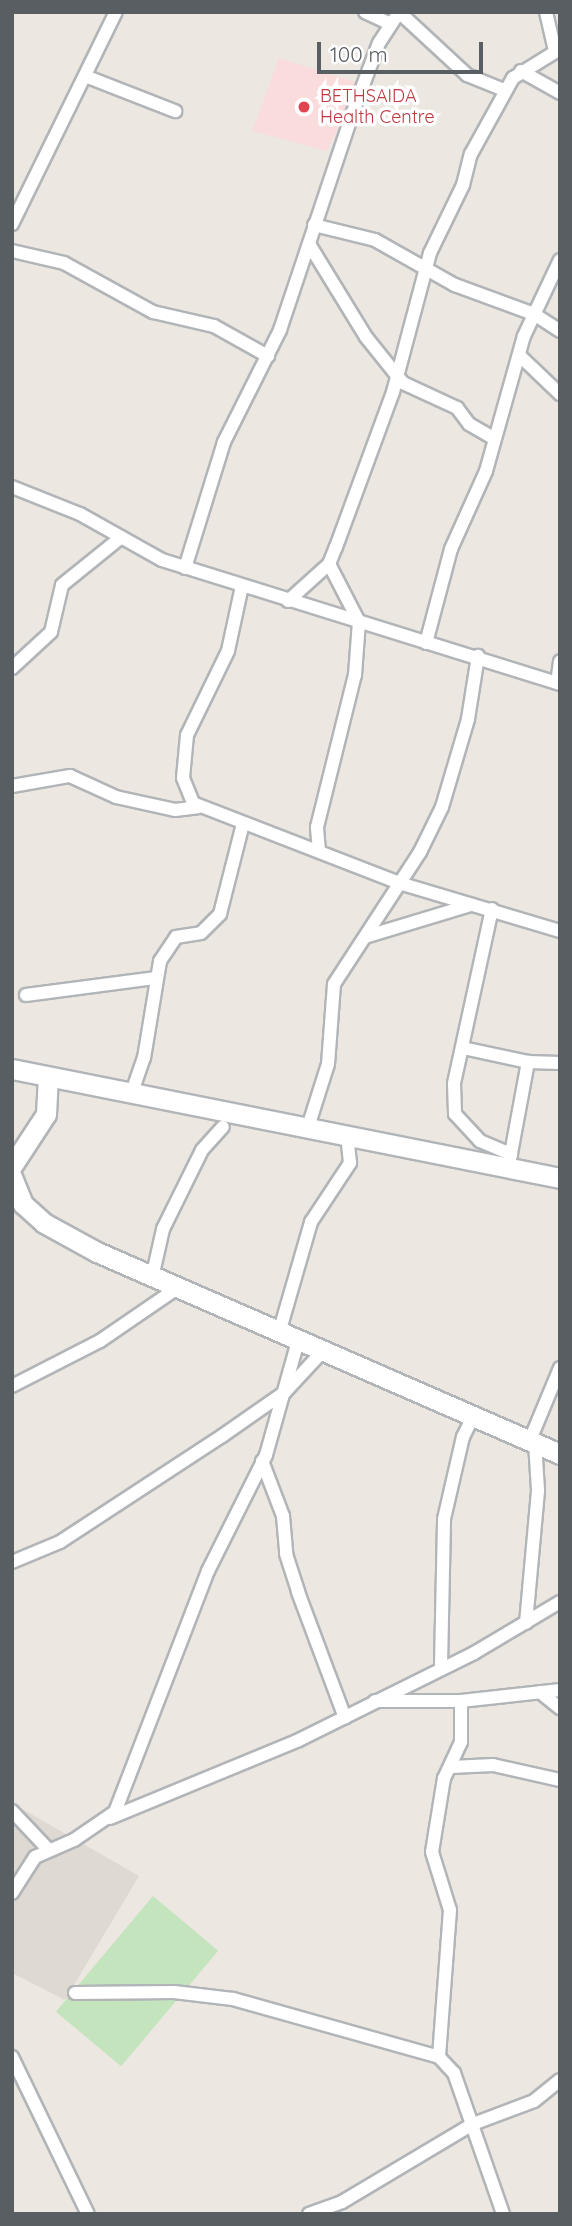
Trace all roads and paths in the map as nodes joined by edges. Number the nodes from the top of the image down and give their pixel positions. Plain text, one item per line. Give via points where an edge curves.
1 (117, 12) edge
2 (365, 12) edge
3 (399, 12) edge
4 (546, 12) edge
5 (389, 23) junction
6 (557, 50) edge
7 (521, 71) junction
8 (85, 76) junction
9 (504, 90) junction
10 (560, 93) edge
11 (175, 111) dead end
12 (12, 224) edge
13 (314, 225) junction
14 (309, 244) junction
15 (12, 251) edge
16 (560, 260) edge
17 (426, 266) junction
18 (534, 314) junction
19 (560, 331) edge
20 (519, 355) junction
21 (268, 356) junction
22 (397, 375) junction
23 (560, 394) edge
24 (494, 438) junction
25 (12, 487) edge
26 (119, 539) junction
27 (329, 564) junction
28 (185, 568) junction
29 (242, 586) junction
30 (288, 601) junction
31 (359, 622) junction
32 (426, 643) junction
33 (478, 656) junction
34 (560, 661) edge
35 (12, 668) edge
36 (558, 684) edge
37 (12, 786) edge
38 (198, 807) junction
39 (243, 824) junction
40 (319, 850) junction
41 (399, 883) junction
42 (473, 904) junction
43 (492, 909) junction
44 (560, 931) edge
45 (368, 936) junction
46 (156, 978) junction
47 (26, 995) dead end
48 (463, 1048) junction
49 (528, 1062) junction
50 (560, 1063) edge
51 (12, 1069) edge
52 (48, 1080) junction
53 (131, 1095) junction
54 (223, 1127) dead end
55 (308, 1127) junction
56 (347, 1135) junction
57 (510, 1162) junction
58 (12, 1166) edge
59 (12, 1177) edge
60 (560, 1178) edge
61 (152, 1278) junction
62 (176, 1289) junction
63 (279, 1334) junction
64 (298, 1341) junction
65 (323, 1350) junction
66 (560, 1368) edge
67 (12, 1386) edge
68 (285, 1392) junction
69 (474, 1414) junction
70 (533, 1441) junction
71 (560, 1454) edge
72 (262, 1461) junction
73 (12, 1562) edge
74 (560, 1602) edge
75 (526, 1623) junction
76 (441, 1665) junction
77 (560, 1690) edge
78 (540, 1692) junction
79 (370, 1701) junction
80 (461, 1701) junction
81 (560, 1708) edge
82 (345, 1718) junction
83 (451, 1767) junction
84 (560, 1780) edge
85 (13, 1814) edge
86 (108, 1819) junction
87 (47, 1848) junction
88 (12, 1893) edge
89 (75, 1993) dead end
90 (12, 2057) edge
91 (439, 2057) junction
92 (560, 2080) edge
93 (473, 2124) junction
94 (88, 2214) edge
95 (309, 2214) edge
96 (503, 2214) edge

1 - 8 street
2 - 5 street
3 - 5 street
3 - 9 street via 467,75
4 - 6 street
5 - 13 street
6 - 7 street
7 - 9 street
7 - 10 street
8 - 11 street
8 - 12 street
9 - 17 street via 471,154 463,185
13 - 14 street
13 - 17 street via 375,240
14 - 21 street
14 - 22 street via 366,337
15 - 21 street via 64,263 153,312 214,326
16 - 18 street
17 - 18 street via 455,285
17 - 22 street
18 - 19 street
18 - 20 street
20 - 23 street
20 - 24 street
21 - 28 street via 224,442
22 - 24 street via 457,408 469,424
22 - 27 street
24 - 32 street via 486,471 452,549
25 - 26 street via 80,514
26 - 28 street
26 - 35 street via 62,584 51,632
27 - 30 street
27 - 31 street
28 - 29 street
29 - 30 street
29 - 38 street via 228,651 187,734 183,778
30 - 31 street
31 - 32 street
31 - 40 street via 352,686 317,827
32 - 33 street
33 - 36 street
33 - 41 street via 468,719 442,807
34 - 36 street
37 - 38 street via 70,776 116,797 175,810
38 - 39 street
39 - 40 street
39 - 46 street via 220,914 201,933 174,939
40 - 41 street
41 - 42 street
41 - 45 street
42 - 43 street
42 - 45 street
43 - 44 street
43 - 48 street
45 - 55 street via 334,984 328,1064
46 - 47 street
46 - 53 street via 144,1058
48 - 49 street
48 - 57 street via 454,1091 457,1121
49 - 50 street
49 - 57 street
51 - 52 street
52 - 53 street
52 - 58 street via 46,1114
53 - 55 street
54 - 61 street via 202,1150 163,1229
55 - 56 street
56 - 57 street
56 - 63 street via 350,1163 310,1222
57 - 60 street
59 - 61 street via 23,1204 44,1223
61 - 62 street
62 - 63 street
62 - 67 street via 100,1342
63 - 64 street
64 - 65 street
64 - 68 street
65 - 68 street
65 - 69 street
66 - 70 street
68 - 72 street
68 - 73 street via 60,1542
69 - 70 street
69 - 76 street via 463,1437 444,1519
70 - 71 street
70 - 75 street via 538,1490
72 - 82 street via 283,1516 286,1554 298,1592
72 - 86 street via 208,1571 187,1634
74 - 75 street
75 - 76 street
76 - 79 street
77 - 78 street
78 - 80 street
78 - 81 street
79 - 80 street
79 - 82 street
80 - 83 street via 461,1742
82 - 86 street
83 - 84 street via 493,1765
83 - 91 street via 442,1785 432,1852 450,1910
85 - 87 street
86 - 87 street via 74,1840
87 - 88 street
89 - 91 street via 174,1992 233,1999
90 - 94 street
91 - 93 street via 454,2073
92 - 93 street via 534,2101
93 - 95 street via 342,2202
93 - 96 street

